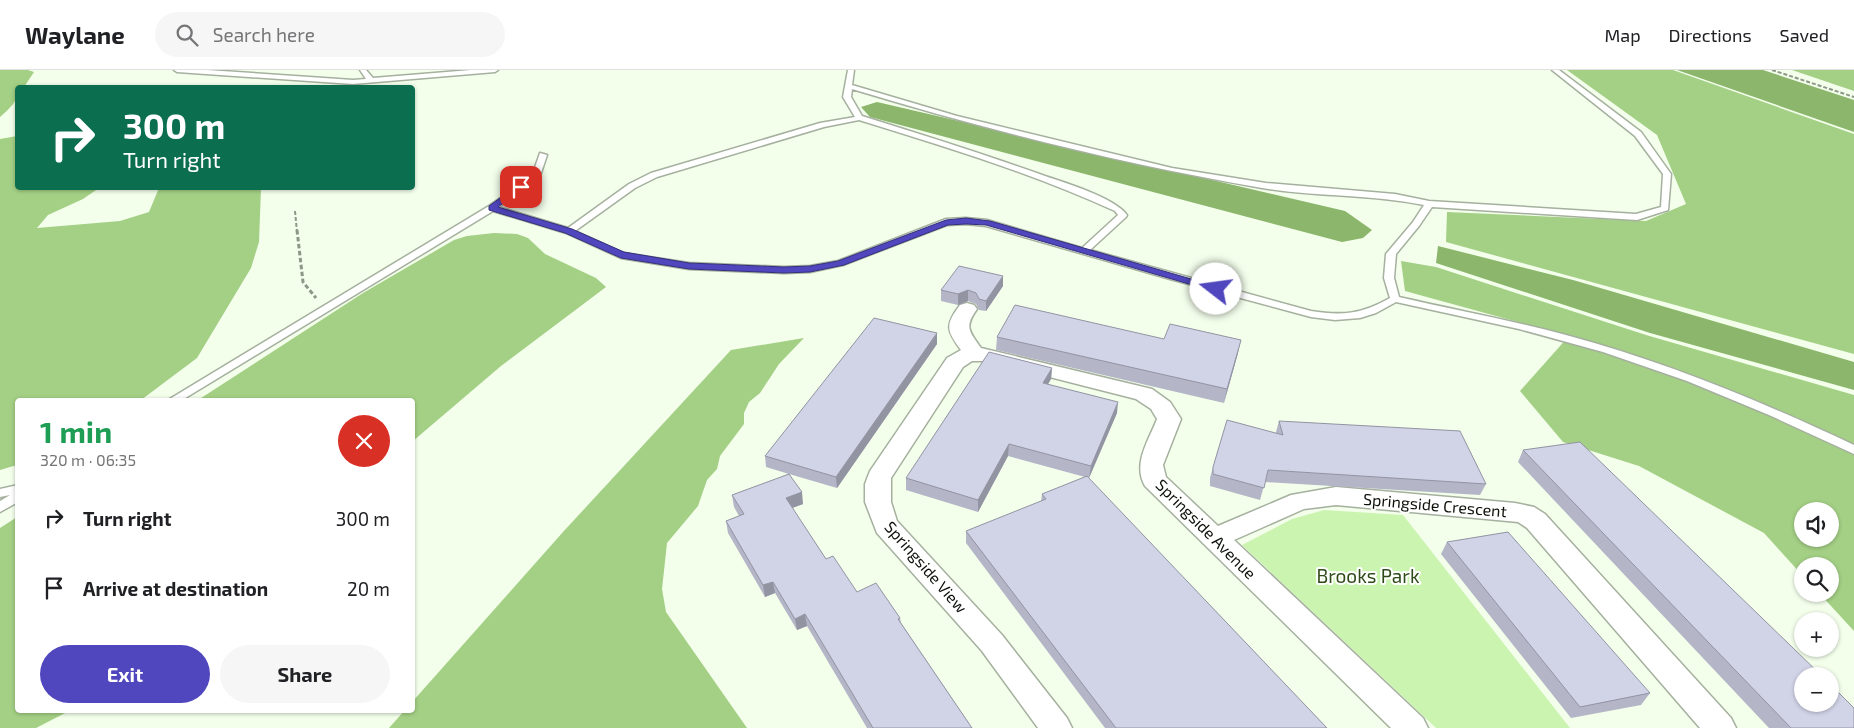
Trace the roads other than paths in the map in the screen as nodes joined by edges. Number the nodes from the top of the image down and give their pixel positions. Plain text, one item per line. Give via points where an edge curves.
1 (177, 70) edge
2 (363, 70) edge
3 (495, 70) edge
4 (851, 70) edge
5 (1555, 70) edge
6 (371, 81) junction
7 (849, 86) junction
8 (860, 118) junction
9 (543, 155) dead end
10 (1429, 204) junction
11 (492, 208) junction
12 (569, 231) junction
13 (1084, 250) junction
14 (1395, 299) junction
15 (967, 309) dead end
16 (974, 353) junction
17 (177, 398) edge
18 (1854, 450) edge
19 (15, 490) edge
20 (0, 493) edge
21 (15, 498) edge
22 (0, 507) edge
23 (1214, 538) junction
24 (1056, 728) edge
25 (1412, 728) edge
26 (1720, 728) edge

1 - 6 lane via 316,81
2 - 6 lane
3 - 6 lane
4 - 7 lane
5 - 10 lane via 1638,134 1667,174 1666,208 1637,217
7 - 8 lane via 847,97
7 - 10 lane via 955,118 1172,170 1266,186 1394,197
8 - 12 lane via 822,125 654,175 632,186
8 - 13 lane via 1074,188 1118,208 1123,215
9 - 11 lane via 536,177
10 - 14 lane via 1391,254 1389,278
11 - 12 lane
11 - 17 lane
12 - 13 lane via 621,255 689,266 784,270 840,263 946,222 987,223
13 - 14 lane via 1216,289 1332,316 1370,314
14 - 18 lane via 1520,325 1607,349 1695,380
15 - 16 street via 958,320 957,327
16 - 23 street, Springside Avenue via 1144,394 1156,401 1169,419 1151,465 1154,480
16 - 24 street, Springside View via 963,355 954,363 879,477 876,492 878,508 886,526 992,643
19 - 20 lane
21 - 22 lane
23 - 25 street, Springside Avenue
23 - 26 street, Springside Crescent via 1300,501 1319,497 1525,514 1536,521

